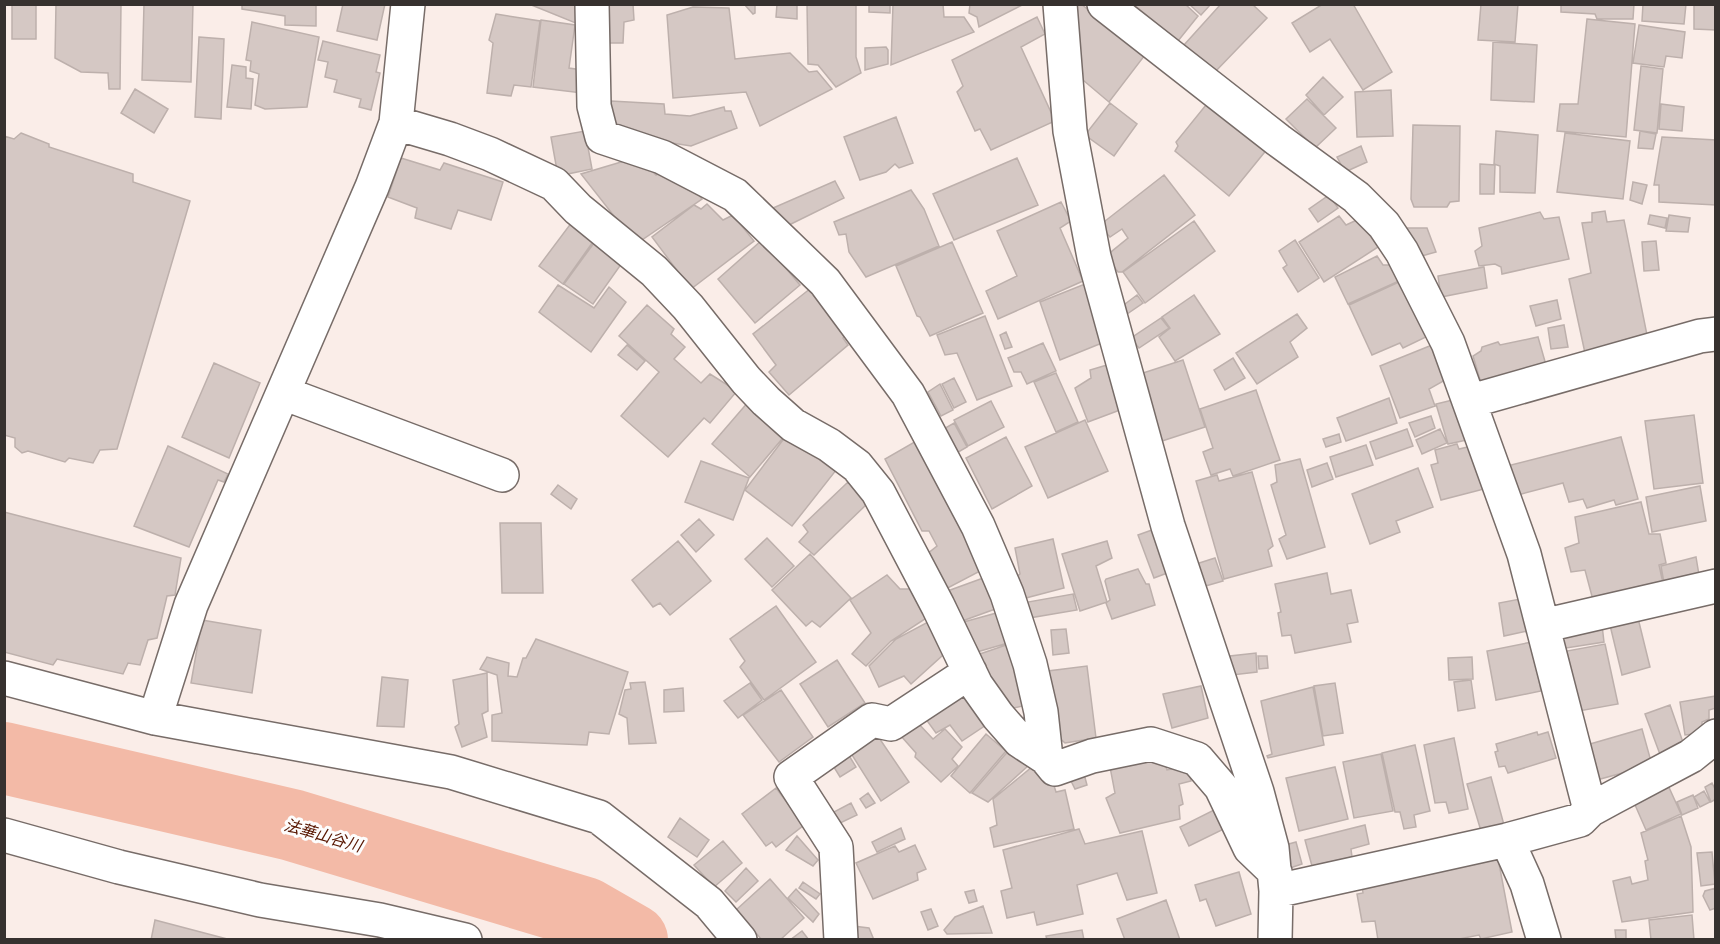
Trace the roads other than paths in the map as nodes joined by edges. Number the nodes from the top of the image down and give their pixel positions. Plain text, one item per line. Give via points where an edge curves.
1 (408, 4) edge
2 (592, 4) edge
3 (1060, 4) edge
4 (1104, 4) edge
5 (396, 123) junction
6 (1716, 334) edge
7 (283, 393) junction
8 (1471, 401) junction
9 (502, 475) dead end
10 (1716, 586) edge
11 (1543, 628) junction
12 (970, 672) junction
13 (4, 678) edge
14 (154, 718) junction
15 (1716, 736) edge
16 (1046, 758) junction
17 (1590, 810) junction
18 (4, 835) edge
19 (1507, 840) junction
20 (1276, 881) junction
21 (465, 939) edge
22 (740, 939) edge
23 (841, 939) edge
24 (1275, 939) edge
25 (1544, 939) edge

1 - 5 street
2 - 16 street via 594,106 602,137 662,157 735,195 825,282 908,394 978,526 1007,594 1030,664
3 - 20 street via 1070,131 1095,257 1168,526 1257,792
4 - 8 street via 1356,197 1384,225 1448,343
5 - 7 street
5 - 12 street via 490,154 554,184 578,210 654,271 766,401 793,425 857,466 878,492
6 - 8 street
7 - 9 street
7 - 14 street via 191,605
8 - 11 street via 1524,554
10 - 11 street
11 - 17 street
12 - 16 street via 998,716 1020,741
12 - 23 street via 891,724 872,720 791,777 836,847
13 - 14 street
14 - 22 street via 451,772 599,817 709,903
15 - 17 street via 1691,756
16 - 20 street via 1056,769 1092,756 1151,744 1197,759 1221,787 1250,848
17 - 19 street via 1580,820
18 - 21 street via 129,870 260,900
19 - 20 street
19 - 25 street via 1527,884
20 - 24 street

